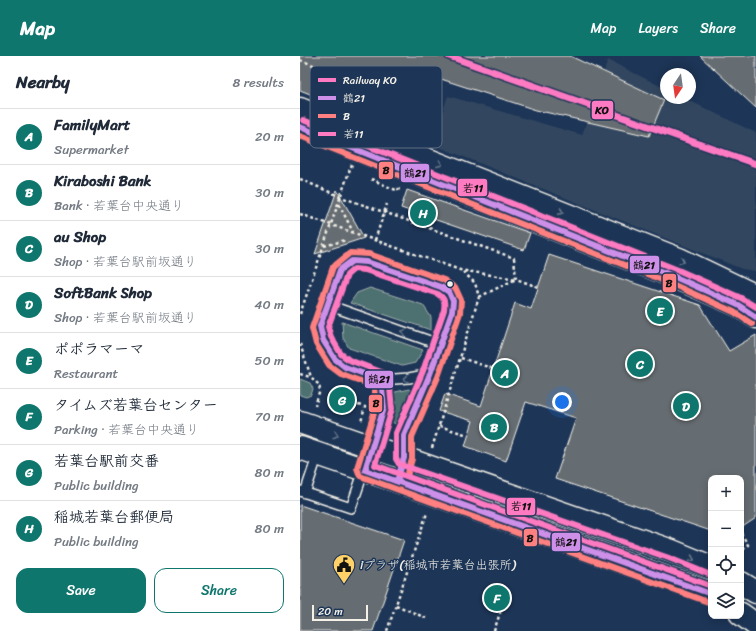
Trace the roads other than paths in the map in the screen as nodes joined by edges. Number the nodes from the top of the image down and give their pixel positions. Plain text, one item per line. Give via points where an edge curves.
1 (300, 109) edge
2 (310, 113) edge
3 (300, 127) edge
4 (310, 131) edge
5 (352, 148) edge
6 (399, 148) edge
7 (756, 296) edge
8 (328, 305) junction
9 (756, 317) edge
10 (441, 345) junction
11 (430, 374) junction
12 (381, 380) junction
13 (300, 422) edge
14 (372, 447) junction
15 (309, 451) edge
16 (404, 458) junction
17 (365, 470) junction
18 (397, 481) junction
19 (303, 492) edge
20 (708, 566) edge
21 (744, 585) edge
22 (756, 592) edge
23 (708, 593) edge
24 (744, 616) edge
25 (756, 624) edge

1 -> 2 street
3 - 4 street
5 - 9 street via 675,277 738,305
6 -> 7 street via 680,259
10 -> 8 lane
8 - 10 lane via 340,270 352,261 367,262 441,287 449,292 453,301
8 - 12 lane via 320,326 323,340 335,358 345,367
10 - 11 lane
11 -> 12 lane
11 - 16 lane via 404,435
12 - 14 lane via 384,408
13 -> 14 street
14 - 16 street
14 - 17 lane
15 - 17 street
15 - 19 lane
16 - 18 lane
16 -> 20 street
17 - 18 street
17 - 19 lane via 351,508
18 - 23 street
21 - 22 street
24 - 25 street

